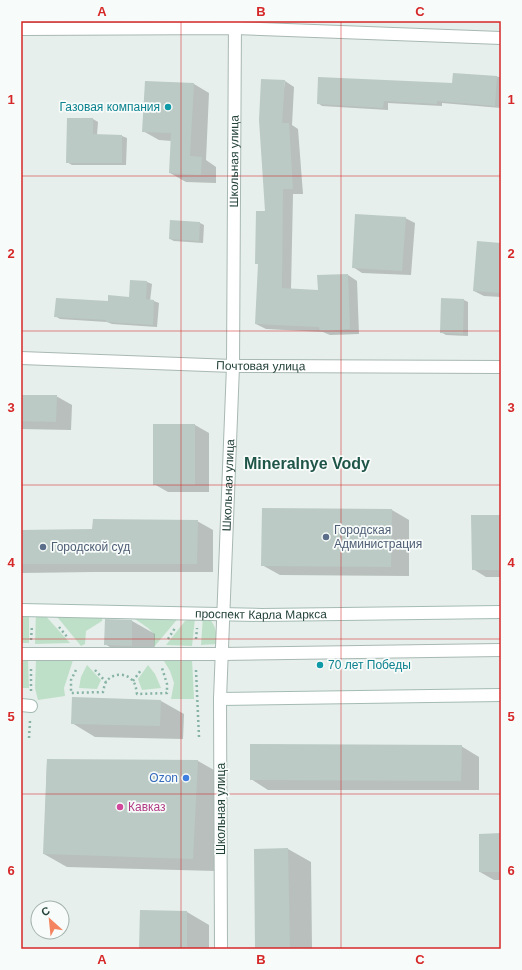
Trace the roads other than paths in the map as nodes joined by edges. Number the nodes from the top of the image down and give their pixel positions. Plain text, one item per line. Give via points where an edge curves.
1 (235, 24) edge
2 (21, 29) edge
3 (501, 38) edge
4 (21, 358) edge
5 (233, 366) junction
6 (501, 366) edge
7 (27, 610) edge
8 (501, 612) edge
9 (224, 614) junction
10 (501, 650) edge
11 (26, 654) edge
12 (222, 654) junction
13 (501, 695) edge
14 (220, 699) junction
15 (221, 949) edge

1 - 2 street
1 - 3 street
1 - 5 street, Школьная улица
4 - 5 street, Почтовая улица
5 - 6 street, Почтовая улица
5 - 9 street, Школьная улица
7 - 9 street, проспект Карла Маркса
8 - 9 street, проспект Карла Маркса
9 - 12 street, Школьная улица
10 - 12 street
11 - 12 street
12 - 14 street, Школьная улица
13 - 14 street
14 - 15 street, Школьная улица

